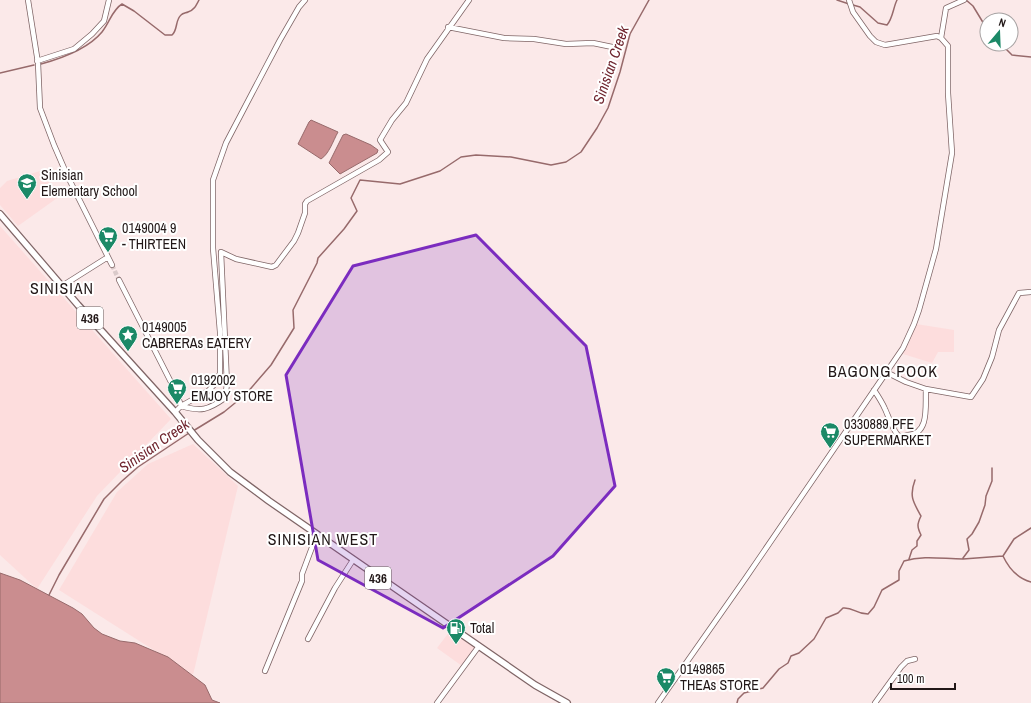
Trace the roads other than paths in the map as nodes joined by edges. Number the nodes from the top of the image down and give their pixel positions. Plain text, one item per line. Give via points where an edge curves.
1 (28, 0) edge
2 (109, 0) edge
3 (305, 0) edge
4 (469, 0) edge
5 (849, 0) edge
6 (964, 0) edge
7 (448, 27) junction
8 (941, 38) junction
9 (616, 48) dead end
10 (37, 61) junction
11 (0, 214) edge
12 (108, 257) junction
13 (112, 265) tunnel mouth
14 (119, 280) tunnel mouth
15 (62, 286) junction
16 (1031, 292) edge
17 (886, 372) junction
18 (926, 389) junction
19 (874, 390) junction
20 (182, 406) junction
21 (175, 412) junction
22 (317, 534) junction
23 (353, 560) junction
24 (308, 639) dead end
25 (479, 646) junction
26 (915, 659) dead end
27 (265, 671) dead end
28 (438, 703) edge
29 (567, 703) edge
30 (658, 703) edge
31 (875, 703) edge

1 - 10 street
2 - 10 street via 104,21 92,34 74,49
3 - 20 street via 280,40 226,143 213,180 213,248 220,332 220,373 216,383 208,391
4 - 7 street
5 - 8 street via 853,12 876,42 885,45 937,36
6 - 8 street via 946,8
7 - 9 street via 504,38 566,44 593,43
7 - 20 street via 427,59 406,103 380,140 388,152 379,160 307,201 298,234 276,265 272,267 236,259 221,252 227,384 225,398 201,410
8 - 17 street via 948,46 952,153 945,197 936,249 919,310 903,348
10 - 12 street via 40,108 67,175
11 - 15 main road, 436
12 - 13 street
12 - 15 street
14 - 20 street
15 - 21 main road, 436
16 - 18 street via 1019,293 999,330 992,357 971,397
17 - 18 street
17 - 19 street
18 - 19 street via 925,419 921,430 913,435 902,436 897,434
19 - 30 street
20 - 21 street
21 - 22 main road, 436 via 198,440 236,477
22 - 23 main road, 436
22 - 27 street via 302,574 302,581
23 - 24 street
23 - 25 main road, 436
25 - 28 street
25 - 29 main road, 436 via 535,685
26 - 31 street via 901,667

